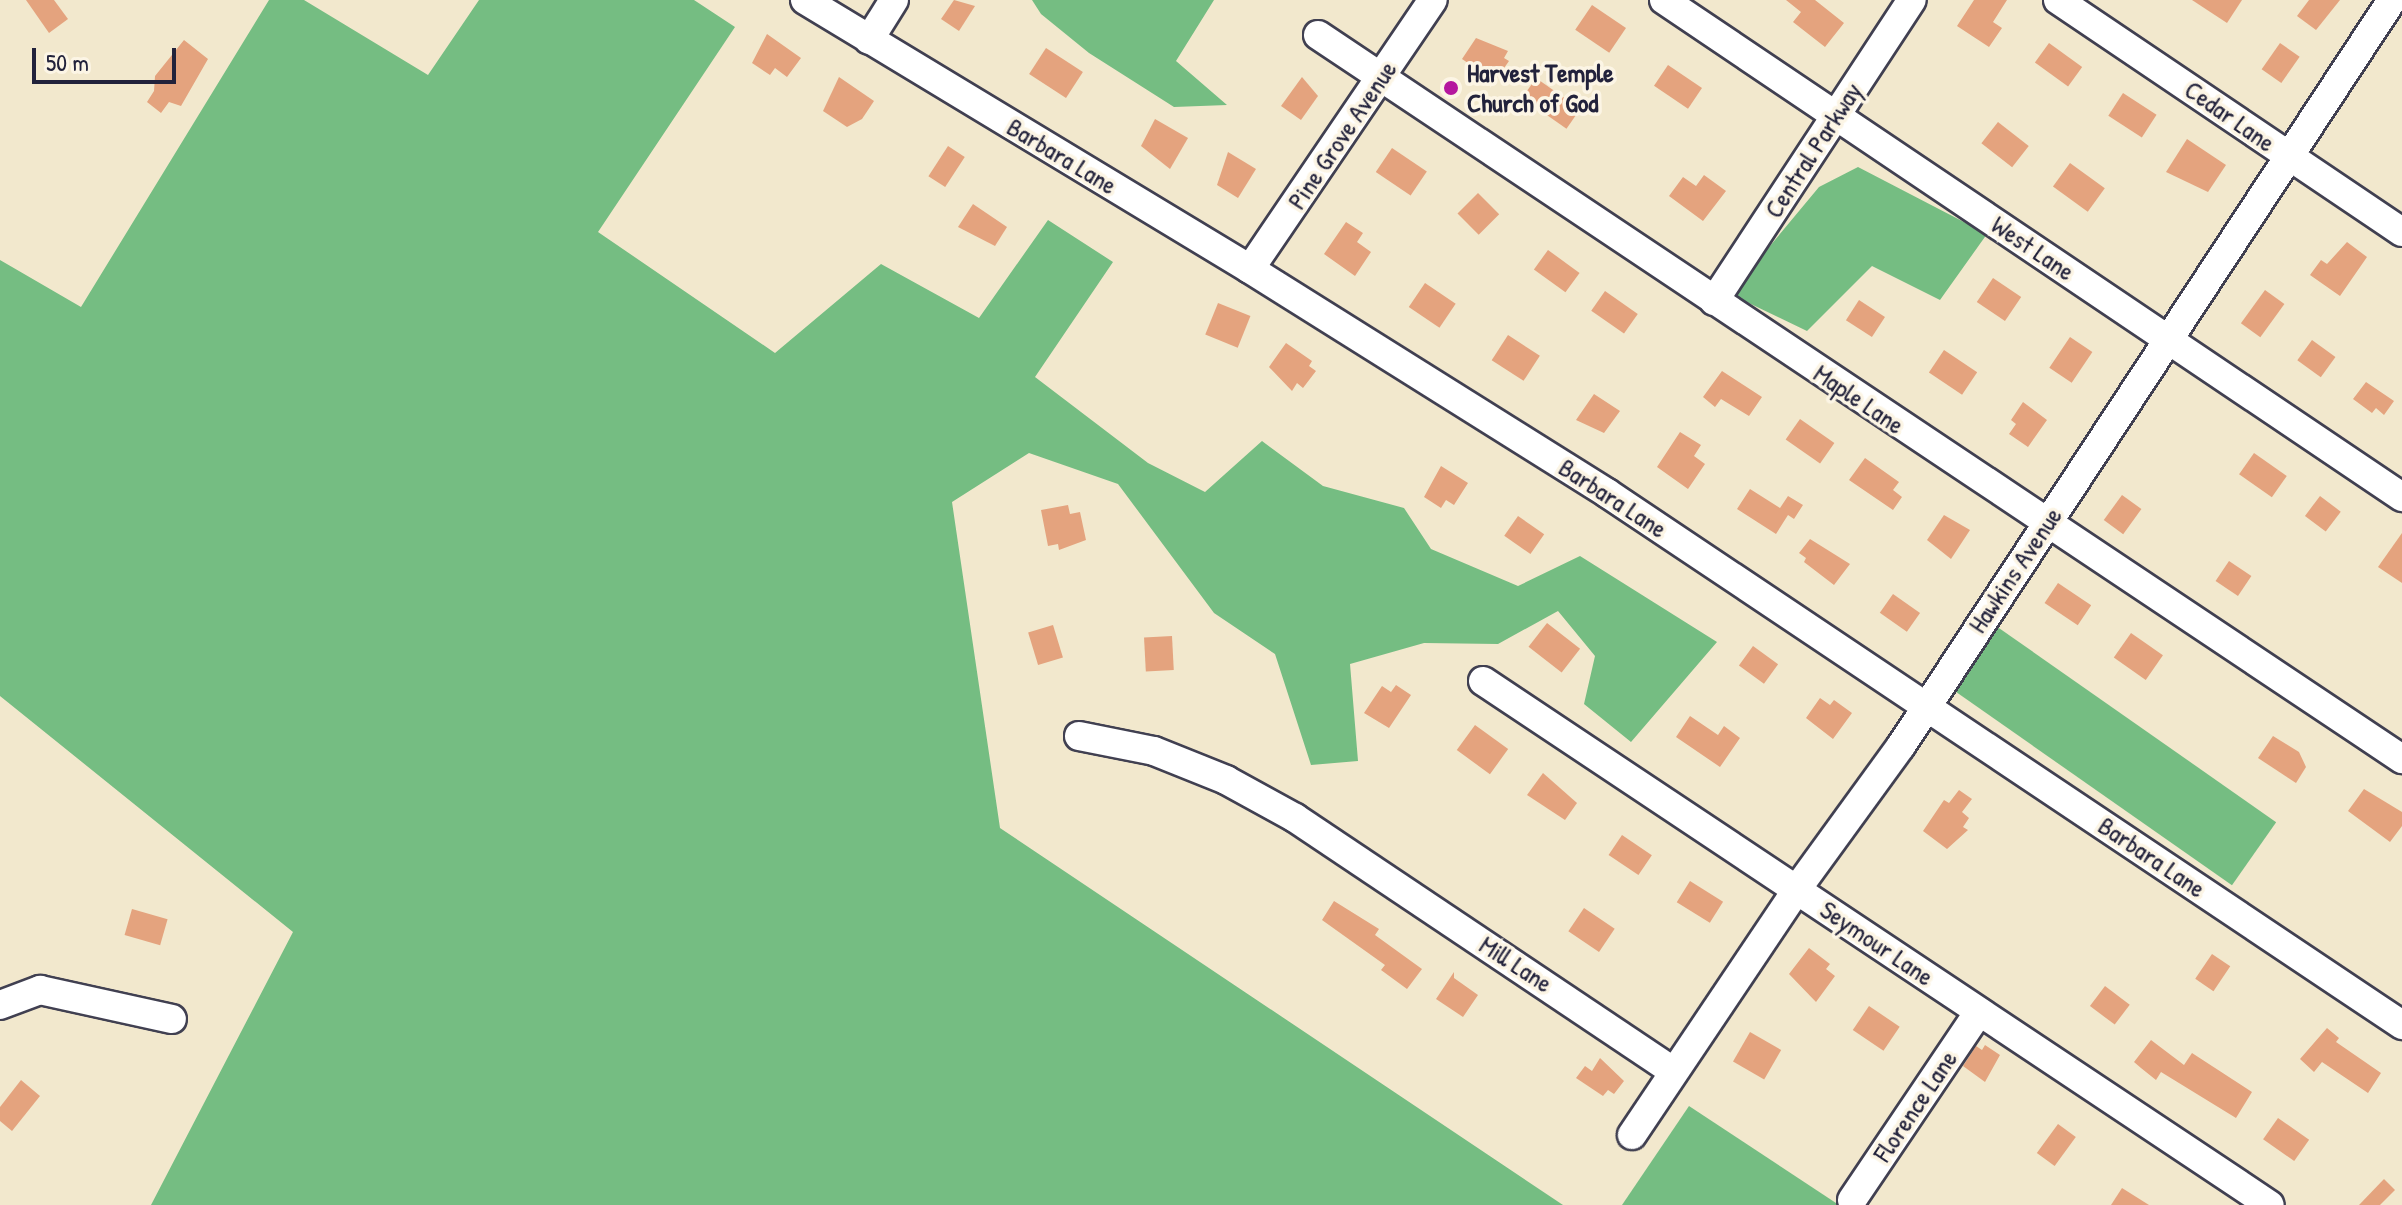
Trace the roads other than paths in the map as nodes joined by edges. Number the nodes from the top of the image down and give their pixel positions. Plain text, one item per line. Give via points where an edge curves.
1 (805, 0) edge
2 (894, 0) edge
3 (1433, 0) edge
4 (1664, 0) edge
5 (1912, 0) edge
6 (2058, 0) edge
7 (2392, 0) edge
8 (1318, 35) dead end
9 (869, 40) junction
10 (1382, 77) junction
11 (1836, 114) junction
12 (2288, 157) junction
13 (2402, 232) edge
14 (1250, 269) junction
15 (1714, 301) junction
16 (2168, 340) junction
17 (2402, 497) edge
18 (2046, 525) junction
19 (1483, 681) dead end
20 (1925, 702) junction
21 (1079, 736) dead end
22 (2402, 759) edge
23 (1797, 889) junction
24 (0, 1005) edge
25 (1979, 1012) junction
26 (172, 1019) dead end
27 (2402, 1025) edge
28 (1672, 1070) junction
29 (1632, 1135) dead end
30 (1852, 1200) dead end
31 (2270, 1205) edge

1 - 9 street, Barbara Lane
2 - 9 street
3 - 10 street, Pine Grove Avenue
4 - 11 street, West Lane
5 - 11 street, Central Parkway
6 - 12 street, Cedar Lane
7 - 12 street, Hawkins Avenue
8 - 10 street, Maple Lane
9 - 14 street, Barbara Lane
10 - 14 street, Pine Grove Avenue
10 - 15 street, Maple Lane
11 - 15 street, Central Parkway
11 - 16 street, West Lane
12 - 13 street, Cedar Lane
12 - 16 street, Hawkins Avenue
14 - 20 street, Barbara Lane via 1607,493
15 - 18 street, Maple Lane
16 - 17 street, West Lane
16 - 18 street, Hawkins Avenue
18 - 20 street, Hawkins Avenue
18 - 22 street, Maple Lane
19 - 23 street, Seymour Lane
20 - 23 street, Hawkins Avenue via 1901,746
20 - 27 street, Barbara Lane
21 - 28 street, Mill Lane via 1154,751 1226,780 1295,818
23 - 25 street, Seymour Lane
23 - 28 street, Hawkins Avenue
24 - 26 street via 40,990
25 - 30 street, Florence Lane
25 - 31 street, Seymour Lane
28 - 29 street, Hawkins Avenue

